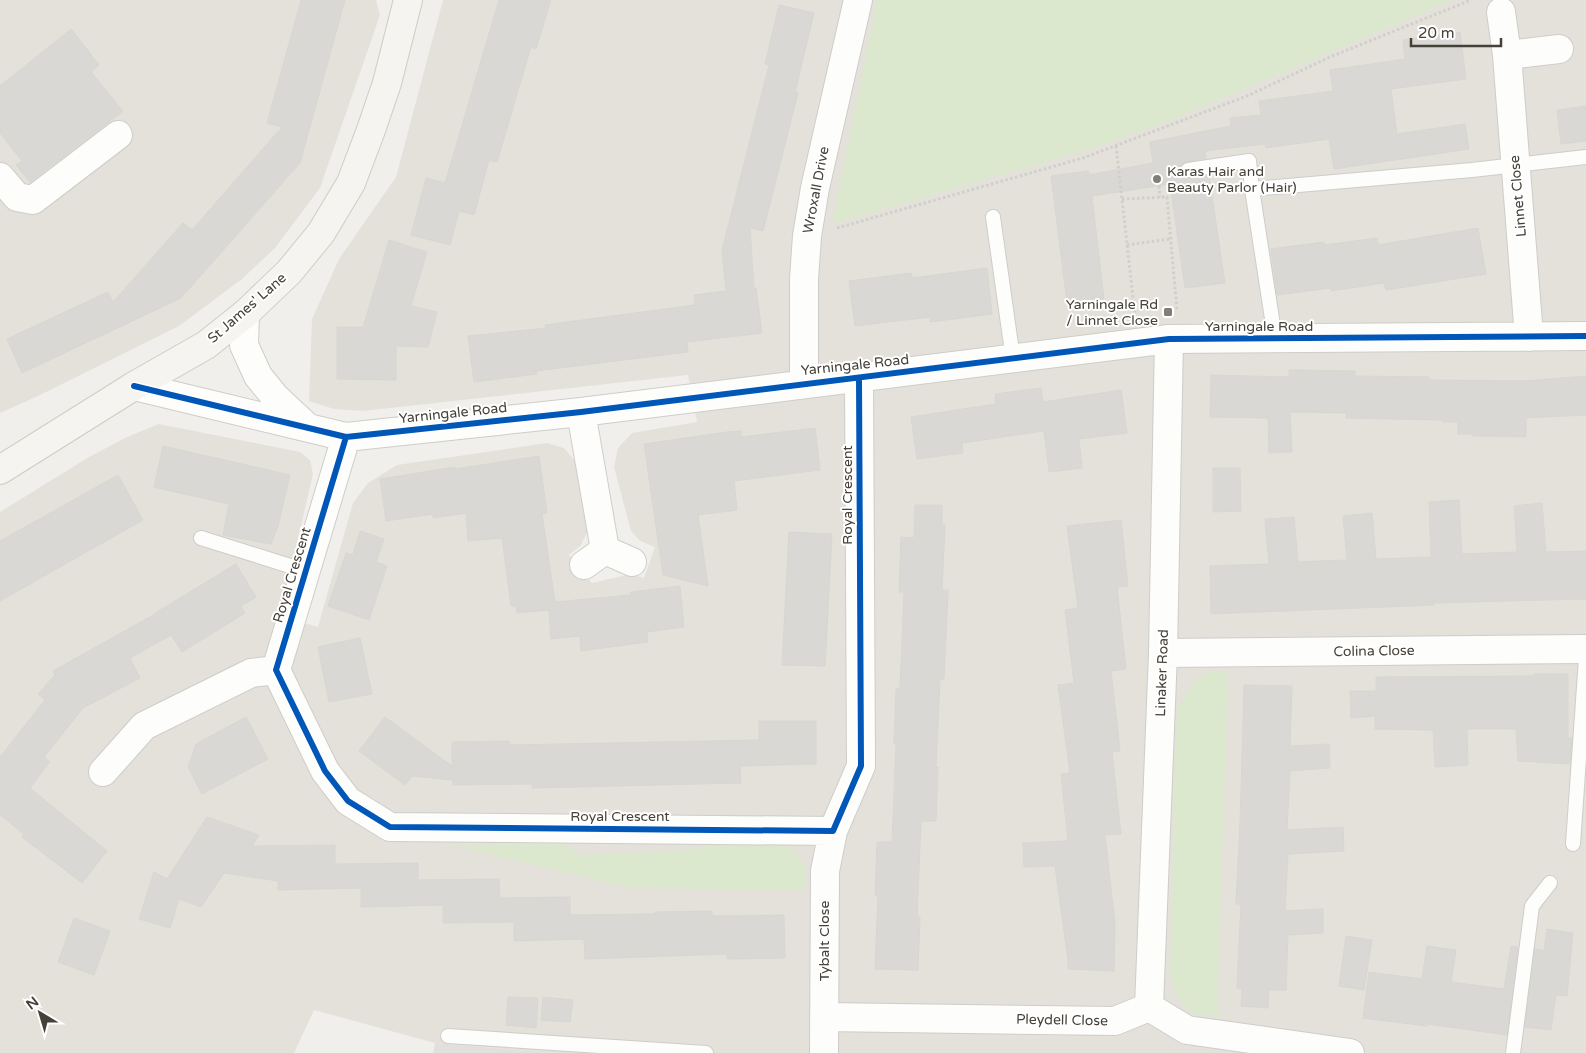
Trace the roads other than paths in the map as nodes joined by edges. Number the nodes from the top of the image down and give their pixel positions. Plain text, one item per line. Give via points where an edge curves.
1 (408, 0) edge
2 (858, 0) edge
3 (1501, 12) dead end
4 (1559, 49) dead end
5 (1507, 55) junction
6 (118, 135) dead end
7 (1586, 157) edge
8 (1515, 164) junction
9 (1188, 170) dead end
10 (0, 177) edge
11 (1252, 188) junction
12 (993, 217) dead end
13 (245, 314) junction
14 (1586, 336) edge
15 (1530, 337) junction
16 (1275, 338) junction
17 (1174, 339) junction
18 (1013, 359) junction
19 (859, 378) junction
20 (804, 383) junction
21 (134, 386) junction
22 (582, 412) junction
23 (308, 428) junction
24 (346, 438) junction
25 (0, 470) edge
26 (201, 538) dead end
27 (632, 562) dead end
28 (306, 571) junction
29 (1586, 649) edge
30 (1163, 653) junction
31 (1586, 658) edge
32 (276, 670) junction
33 (103, 772) dead end
34 (833, 831) junction
35 (1573, 844) dead end
36 (1550, 883) dead end
37 (1149, 1008) junction
38 (824, 1017) junction
39 (448, 1036) dead end
40 (706, 1053) edge
41 (824, 1053) edge
42 (1350, 1053) edge
43 (1513, 1053) edge

1 - 13 street, St James' Lane via 387,83 351,183 321,233 289,272
2 - 20 street, Wroxall Drive via 807,236
3 - 5 street, Linnet Close
4 - 5 street
5 - 8 street, Linnet Close
6 - 10 street via 33,200 17,197
7 - 8 lane
8 - 11 lane
8 - 15 street, Linnet Close
9 - 11 lane via 1249,161
11 - 16 lane
12 - 18 lane
13 - 21 street, St James' Lane via 206,345
13 - 23 street, Yarningale Road via 244,345 258,376
14 - 15 street, Yarningale Road
15 - 16 street, Yarningale Road
16 - 17 street, Yarningale Road
17 - 18 street, Yarningale Road
17 - 30 street, Linaker Road
18 - 19 street, Yarningale Road
19 - 20 street, Yarningale Road
19 - 34 street, Royal Crescent via 861,766
20 - 22 street, Yarningale Road
21 - 23 street, Yarningale Road
21 - 25 street, St James' Lane
22 - 24 street, Yarningale Road
22 - 27 street via 595,558
23 - 24 street, Yarningale Road
24 - 28 street, Royal Crescent
26 - 28 lane
28 - 32 street, Royal Crescent
29 - 30 street, Colina Close
30 - 37 street, Linaker Road
31 - 35 lane
32 - 33 street via 251,673 144,726
32 - 34 street, Royal Crescent via 325,771 348,801 390,827
34 - 38 street, Tybalt Close via 825,871
36 - 43 lane via 1532,906
37 - 38 street, Pleydell Close via 1115,1021
37 - 42 street via 1187,1030
38 - 41 street, Tybalt Close
39 - 40 lane

